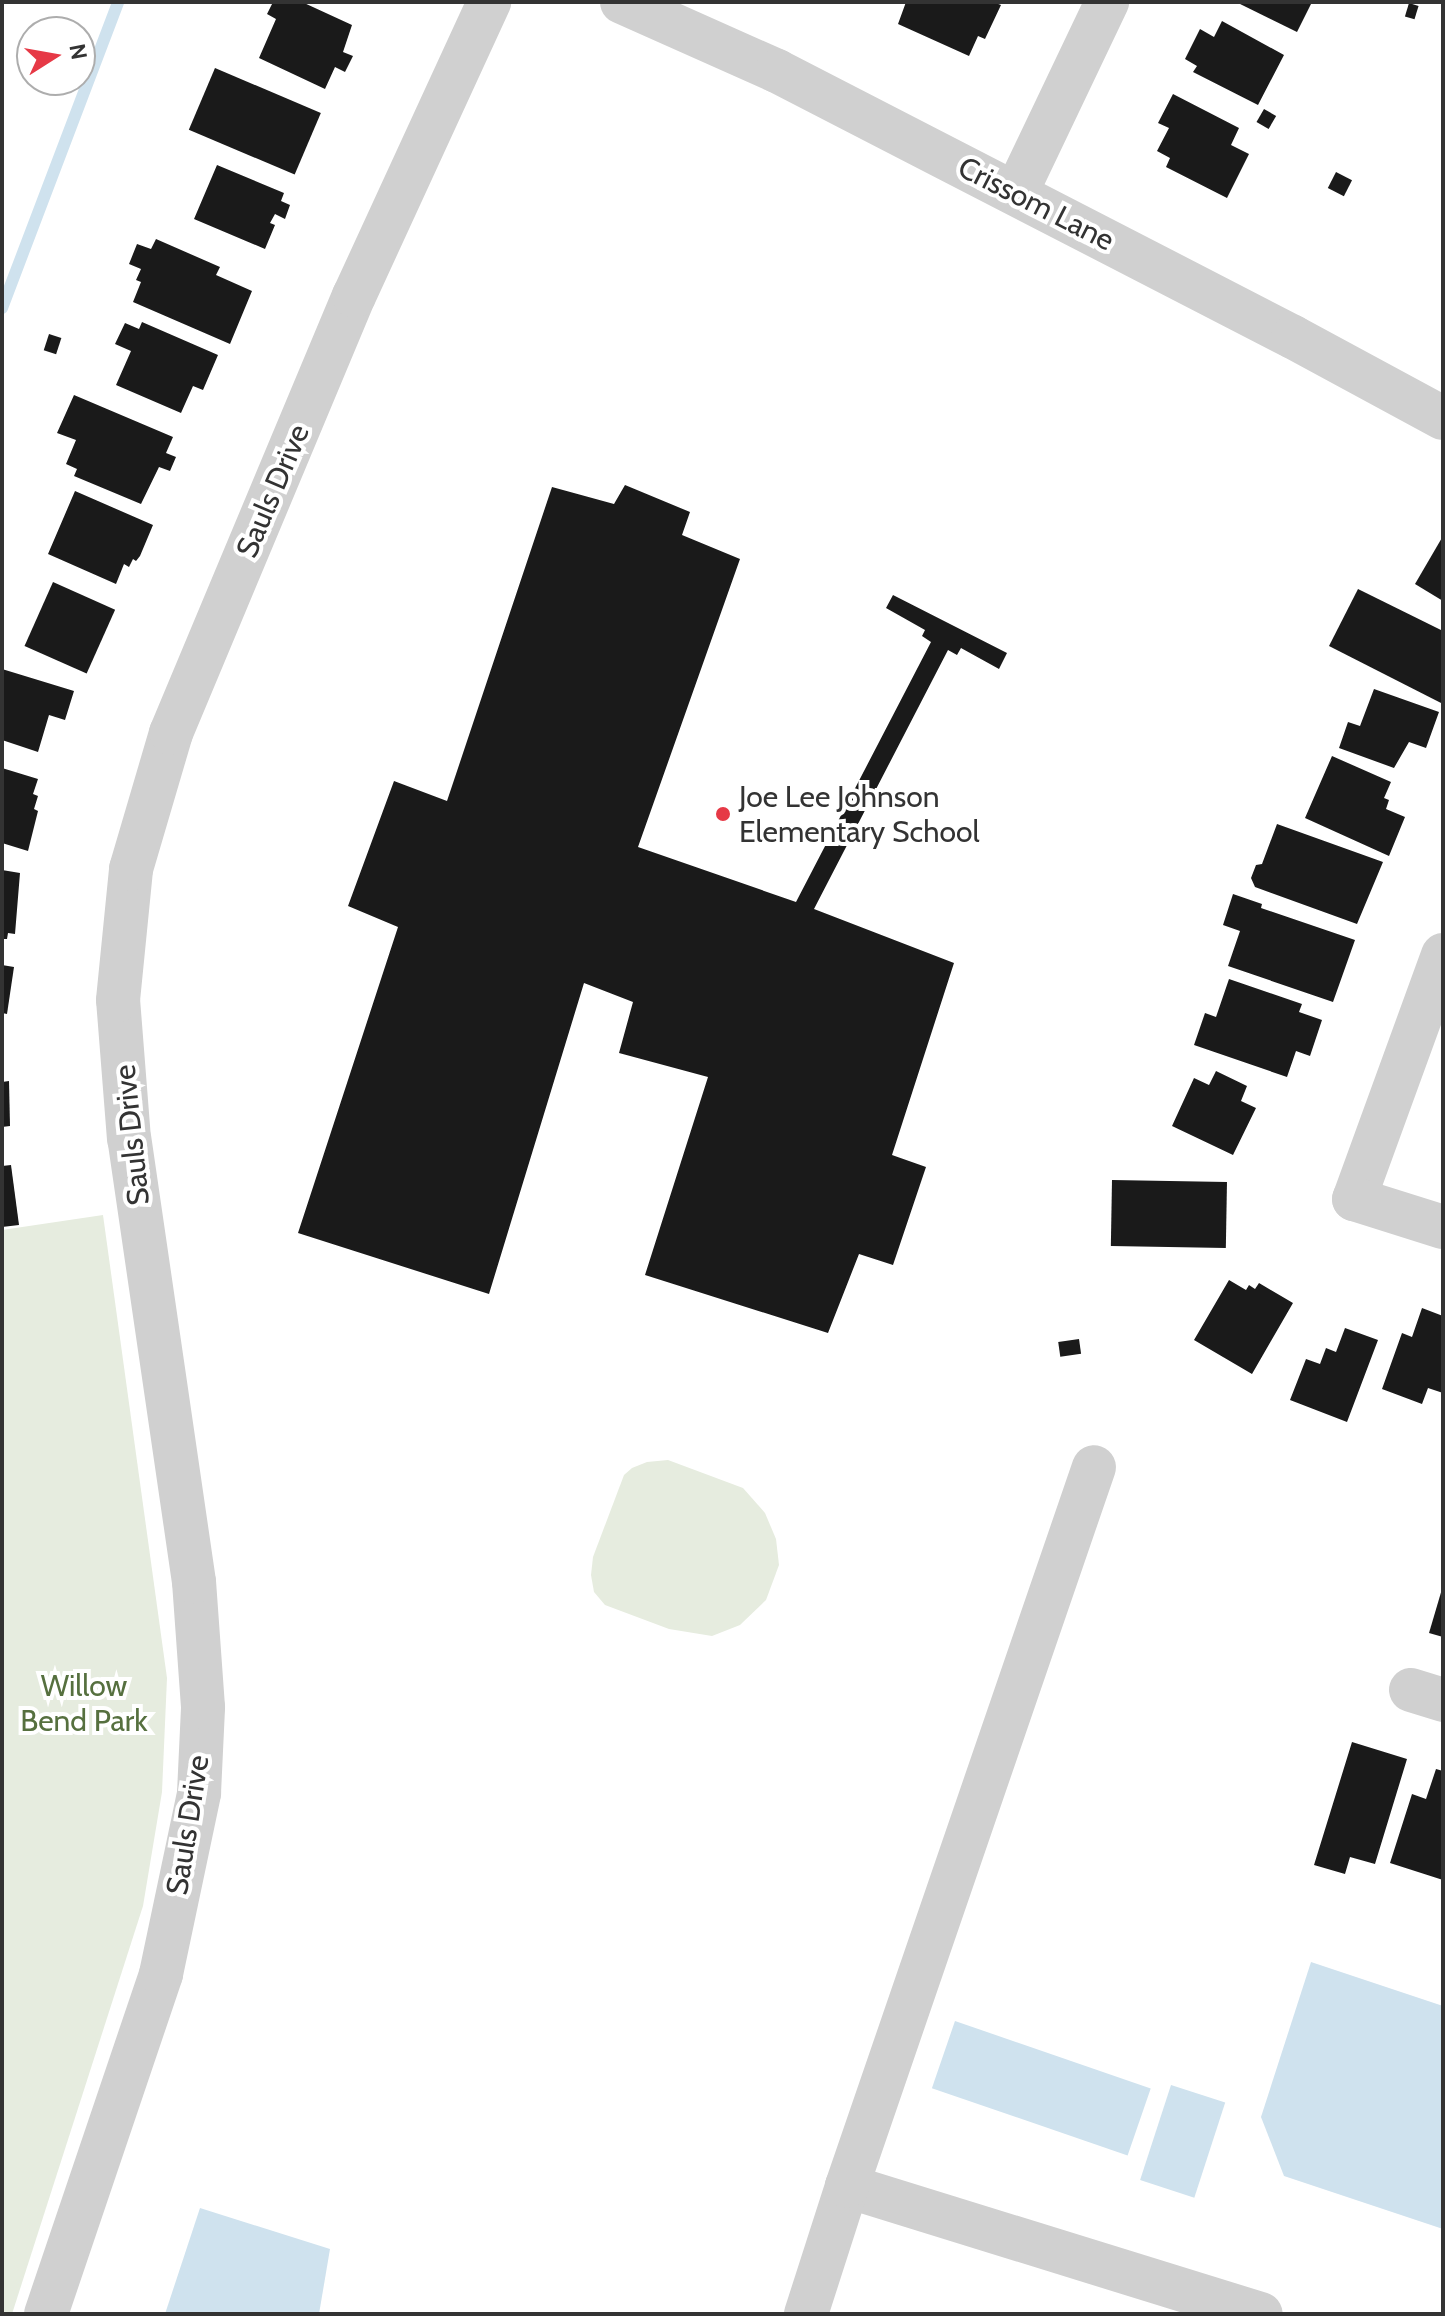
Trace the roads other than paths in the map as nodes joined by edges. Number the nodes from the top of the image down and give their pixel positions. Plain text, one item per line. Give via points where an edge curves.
1 (489, 2) edge
2 (622, 2) edge
3 (1107, 2) edge
4 (1016, 193) junction
5 (1443, 418) edge
6 (1443, 955) edge
7 (1443, 1227) edge
8 (1094, 1467) dead end
9 (847, 2186) junction
10 (46, 2314) edge
11 (806, 2314) edge
12 (1261, 2314) edge

1 - 10 street, Sauls Drive via 354,296 171,733 131,869 118,1000 129,1139 194,1582 203,1707 199,1793 161,1974
2 - 4 street, Crissom Lane via 777,71
3 - 4 street
4 - 5 street, Crissom Lane
6 - 7 street via 1354,1199
8 - 9 street
9 - 11 street
9 - 12 street

